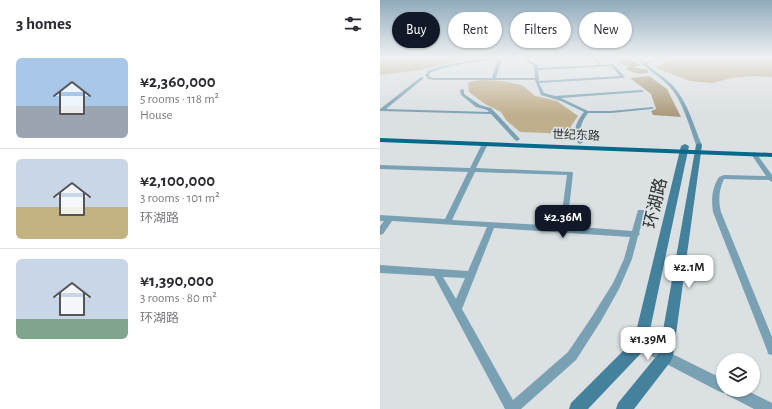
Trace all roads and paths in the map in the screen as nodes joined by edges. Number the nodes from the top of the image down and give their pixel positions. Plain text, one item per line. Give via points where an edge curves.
1 (428, 76) edge
2 (495, 76) edge
3 (536, 76) edge
4 (622, 76) edge
5 (658, 76) edge
6 (422, 78) dead end
7 (494, 79) junction
8 (536, 80) junction
9 (462, 90) dead end
10 (642, 91) dead end
11 (551, 97) junction
12 (652, 108) dead end
13 (381, 110) edge
14 (587, 112) junction
15 (493, 113) junction
16 (380, 134) edge
17 (517, 139) junction
18 (380, 140) edge
19 (580, 142) junction
20 (485, 144) junction
21 (685, 148) junction
22 (772, 148) edge
23 (698, 149) junction
24 (754, 154) junction
25 (772, 155) edge
26 (380, 167) edge
27 (474, 170) junction
28 (772, 179) edge
29 (641, 212) dead end
30 (380, 218) edge
31 (390, 219) junction
32 (447, 222) junction
33 (491, 226) junction
34 (563, 230) junction
35 (380, 232) edge
36 (636, 234) junction
37 (380, 269) edge
38 (436, 272) junction
39 (471, 275) junction
40 (457, 309) junction
41 (640, 344) junction
42 (772, 350) edge
43 (666, 356) junction
44 (716, 382) edge
45 (745, 397) edge
46 (512, 409) edge
47 (577, 409) edge
48 (624, 409) edge
49 (768, 409) edge

1 - 7 street via 432,79
2 - 7 street
3 - 8 street
4 - 8 street
5 - 23 street via 675,91
6 - 13 street
7 - 8 street
8 - 11 street via 542,94
9 - 15 street via 462,94 478,106
10 - 11 street
11 - 14 street via 566,101
12 - 14 street
13 - 15 street
14 - 19 street via 578,128
15 - 17 street
16 - 17 main road, 世纪东路
17 - 19 main road, 世纪东路
18 - 20 main road, 世纪东路
19 - 21 main road, 世纪东路
20 - 21 main road, 世纪东路
20 - 27 street
21 - 23 main road, 世纪东路
21 - 41 main road, 环湖路
22 - 23 main road, 世纪东路
23 - 24 main road, 世纪东路
23 - 43 main road
24 - 25 main road, 世纪东路
24 - 28 street
26 - 27 street
27 - 32 street
27 - 34 street via 570,173
28 - 42 street via 724,176 717,187 714,200
29 - 36 street
30 - 31 street
31 - 32 street
31 - 35 street
32 - 33 street
33 - 34 street
33 - 39 street
34 - 36 street
36 - 46 street via 616,286 572,356
37 - 38 street
38 - 39 street
38 - 40 street
39 - 40 street
40 - 46 street
41 - 43 street
41 - 47 main road
43 - 44 street
43 - 48 main road
45 - 49 street

